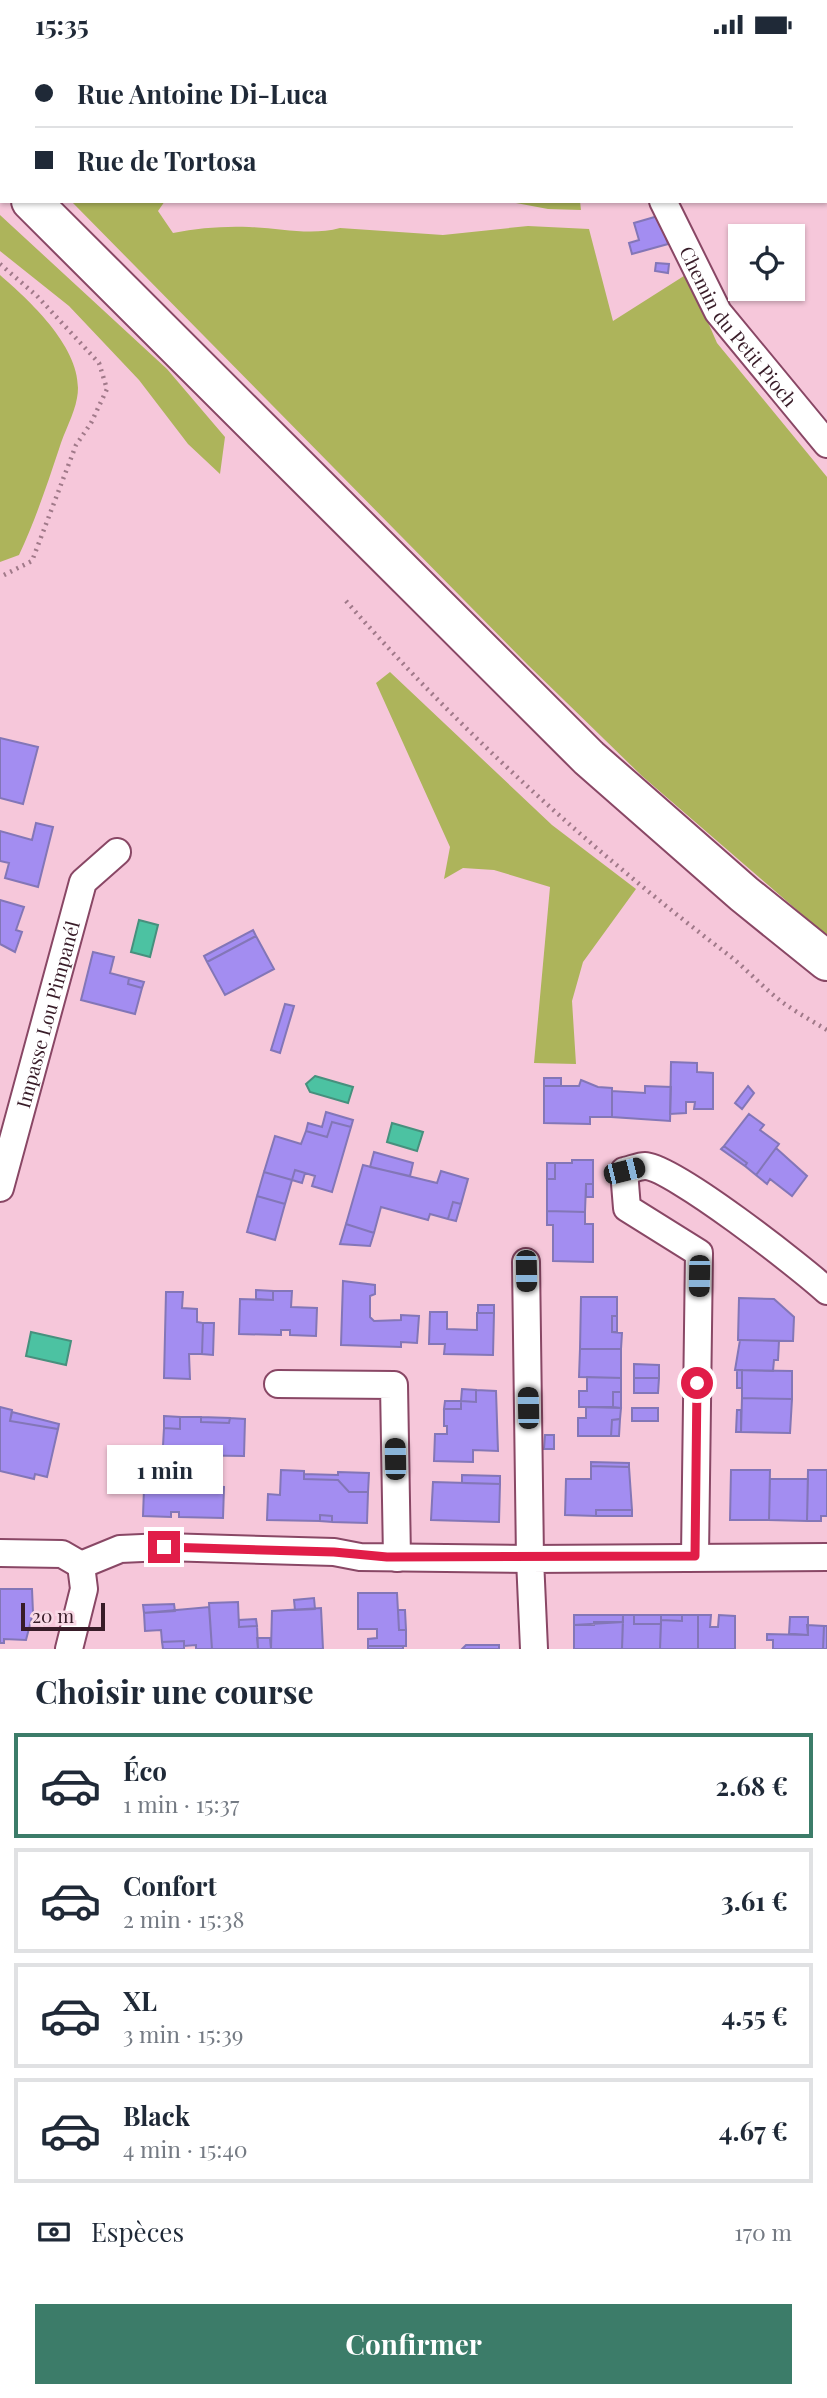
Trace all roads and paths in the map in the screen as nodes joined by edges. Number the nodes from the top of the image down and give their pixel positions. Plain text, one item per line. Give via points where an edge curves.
1 (33, 203) edge
2 (664, 203) edge
3 (0, 264) edge
4 (827, 445) edge
5 (0, 577) edge
6 (346, 601) dead end
7 (117, 852) dead end
8 (827, 961) edge
9 (827, 1030) edge
10 (0, 1188) edge
11 (526, 1262) dead end
12 (827, 1291) edge
13 (278, 1384) dead end
14 (0, 1553) edge
15 (695, 1556) junction
16 (827, 1557) edge
17 (397, 1558) junction
18 (530, 1559) junction
19 (81, 1565) junction
20 (69, 1649) edge
21 (534, 1649) edge

1 - 8 highway via 589,758
2 - 4 street, Chemin du Petit Pioch via 718,313
3 - 5 path via 99,363 107,389 76,445 32,561
6 - 9 path via 388,649 544,800 781,1001
7 - 10 street, Impasse Lou Pimpanél via 83,882
11 - 18 street
12 - 15 street via 686,1185 646,1166 624,1171 627,1208 699,1253
13 - 17 street via 394,1385
14 - 19 street via 62,1554
15 - 16 street
15 - 18 street
17 - 18 street
17 - 19 street via 164,1547 120,1549
18 - 21 street
19 - 20 street via 84,1589

